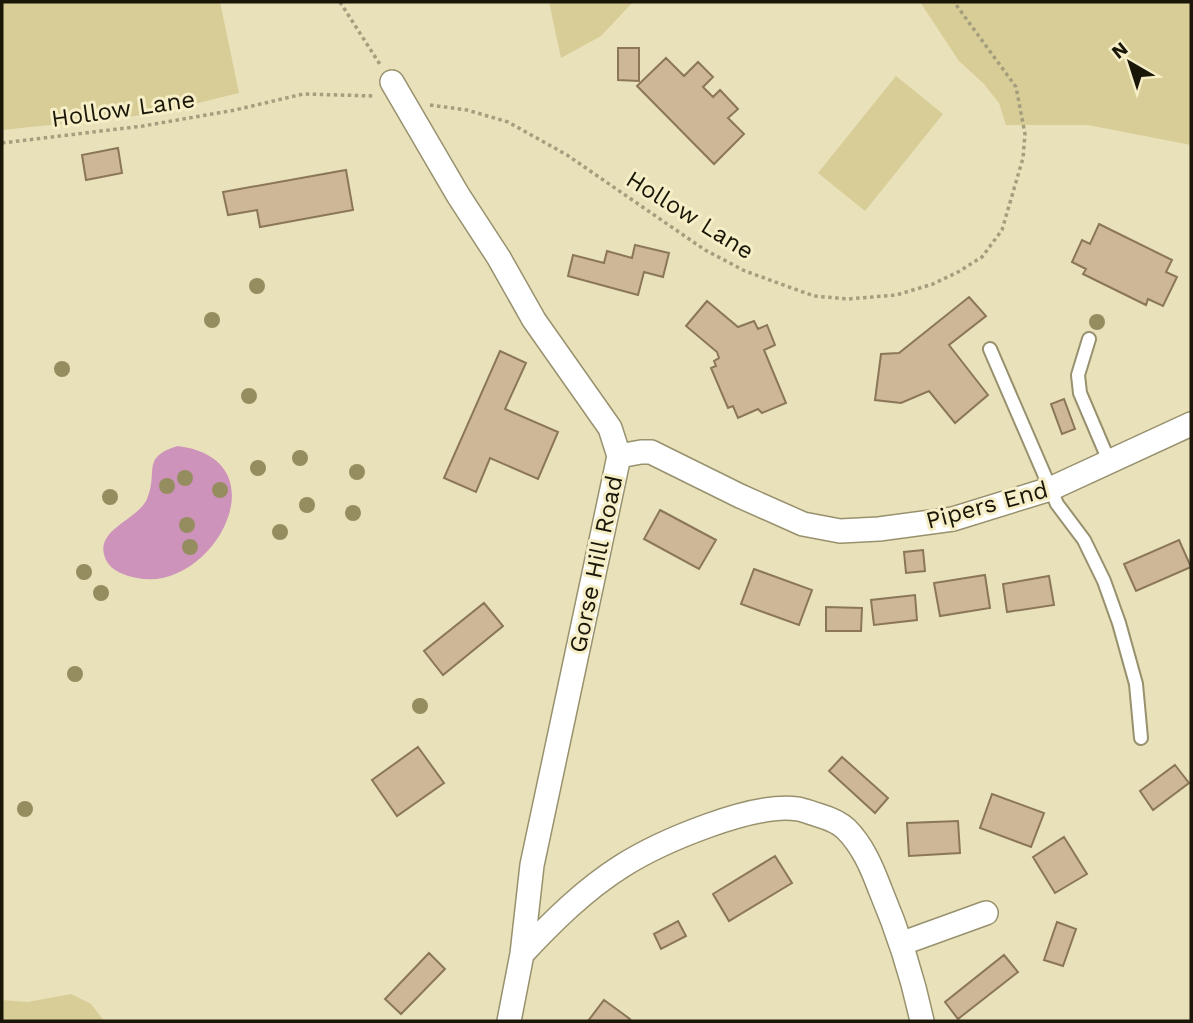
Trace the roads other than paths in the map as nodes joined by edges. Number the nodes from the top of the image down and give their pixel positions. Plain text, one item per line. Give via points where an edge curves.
1 (383, 89) road end
2 (1089, 339) dead end
3 (989, 349) dead end
4 (1191, 424) edge
5 (619, 456) junction
6 (1110, 461) junction
7 (1050, 489) junction
8 (1141, 738) dead end
9 (986, 913) dead end
10 (903, 943) junction
11 (522, 954) junction
12 (509, 1021) edge
13 (922, 1021) edge

1 - 5 street, Gorse Hill Road via 610,428
2 - 6 lane via 1078,375 1080,393
3 - 7 lane
4 - 6 street, Pipers End
5 - 7 street, Pipers End via 651,452 803,524 840,531 953,519
5 - 11 street, Gorse Hill Road via 532,865
6 - 7 street, Pipers End
7 - 8 lane via 1094,558 1116,613 1136,684
9 - 10 street
10 - 11 street via 868,859 845,828 798,809 783,809 703,827 632,860 554,920
10 - 13 street
11 - 12 street, Gorse Hill Road

